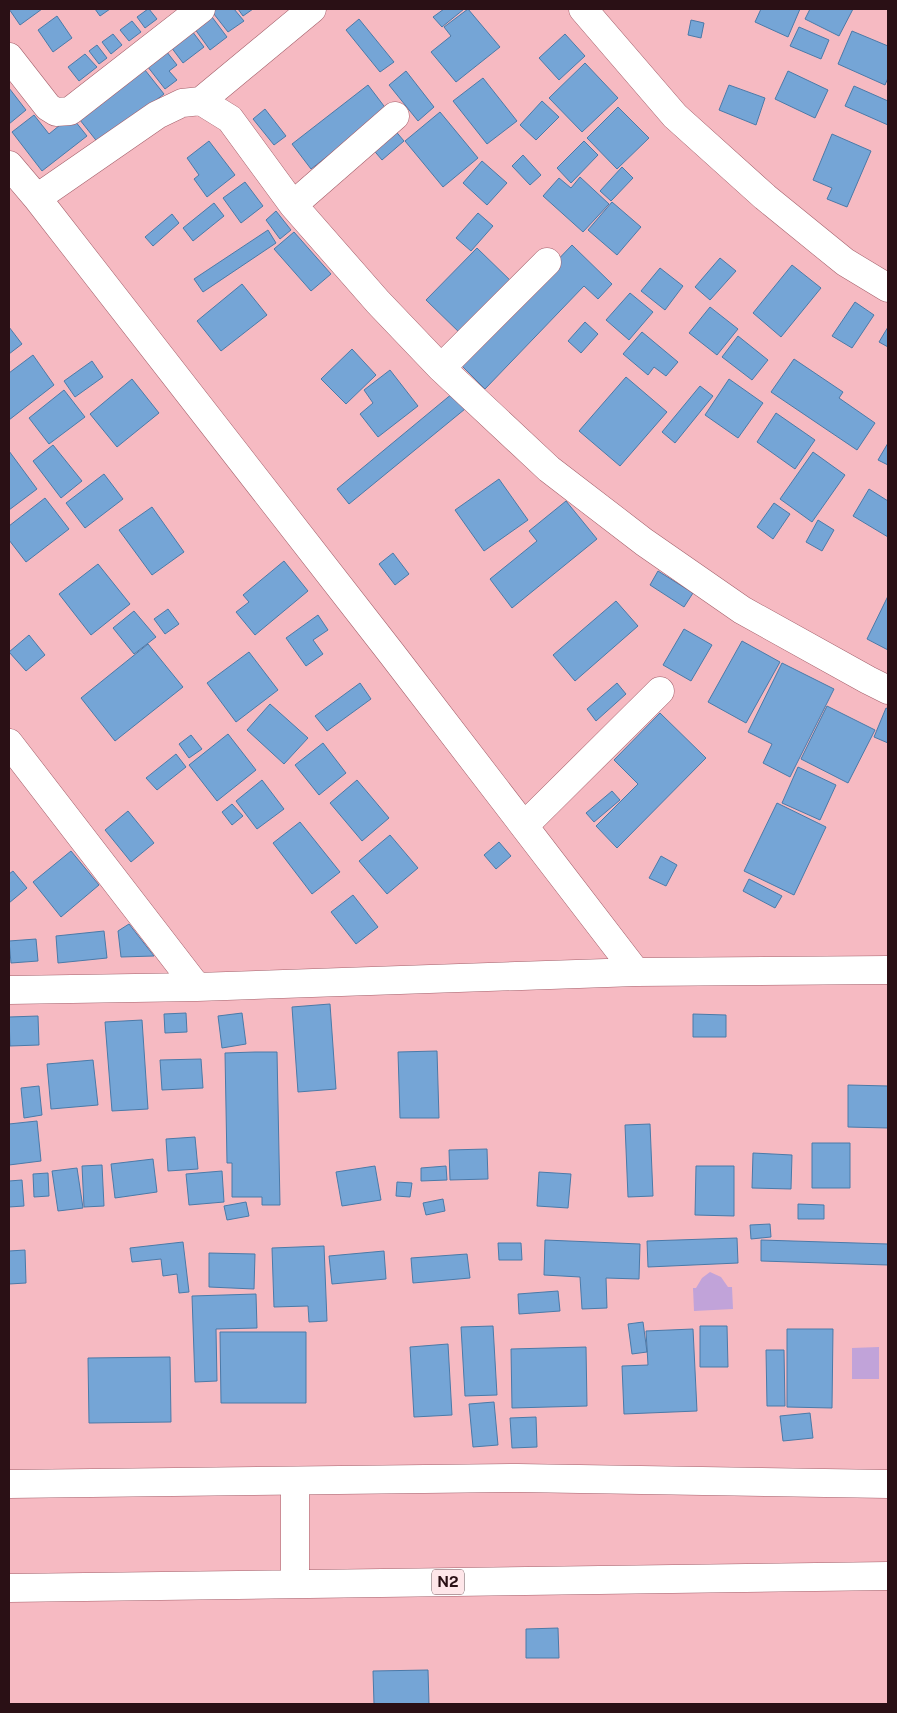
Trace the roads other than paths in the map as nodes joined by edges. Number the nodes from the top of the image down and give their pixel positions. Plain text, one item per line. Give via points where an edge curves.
1 (201, 9) edge
2 (312, 9) edge
3 (583, 9) edge
4 (9, 57) edge
5 (201, 101) junction
6 (395, 116) dead end
7 (9, 165) edge
8 (37, 198) junction
9 (293, 205) junction
10 (547, 262) dead end
11 (888, 288) edge
12 (441, 368) junction
13 (888, 690) edge
14 (660, 691) dead end
15 (9, 743) edge
16 (524, 826) junction
17 (888, 970) edge
18 (636, 972) junction
19 (196, 987) junction
20 (9, 990) edge
21 (295, 1481) junction
22 (9, 1484) edge
23 (888, 1484) edge
24 (888, 1576) edge
25 (295, 1584) junction
26 (9, 1588) edge

1 - 4 street via 70,111 56,112 48,108
2 - 5 street
3 - 11 street via 675,116 779,209 845,262
5 - 8 street via 182,103 157,115
5 - 9 street via 230,119
6 - 9 street
7 - 8 street
8 - 16 street
9 - 12 street
10 - 12 street
12 - 13 street via 549,469 644,542 742,610
14 - 16 street
15 - 19 street
16 - 18 street
17 - 18 street
18 - 19 street
19 - 20 street
21 - 22 street
21 - 23 street via 518,1478
21 - 25 street
24 - 25 street, N2
25 - 26 street, N2

